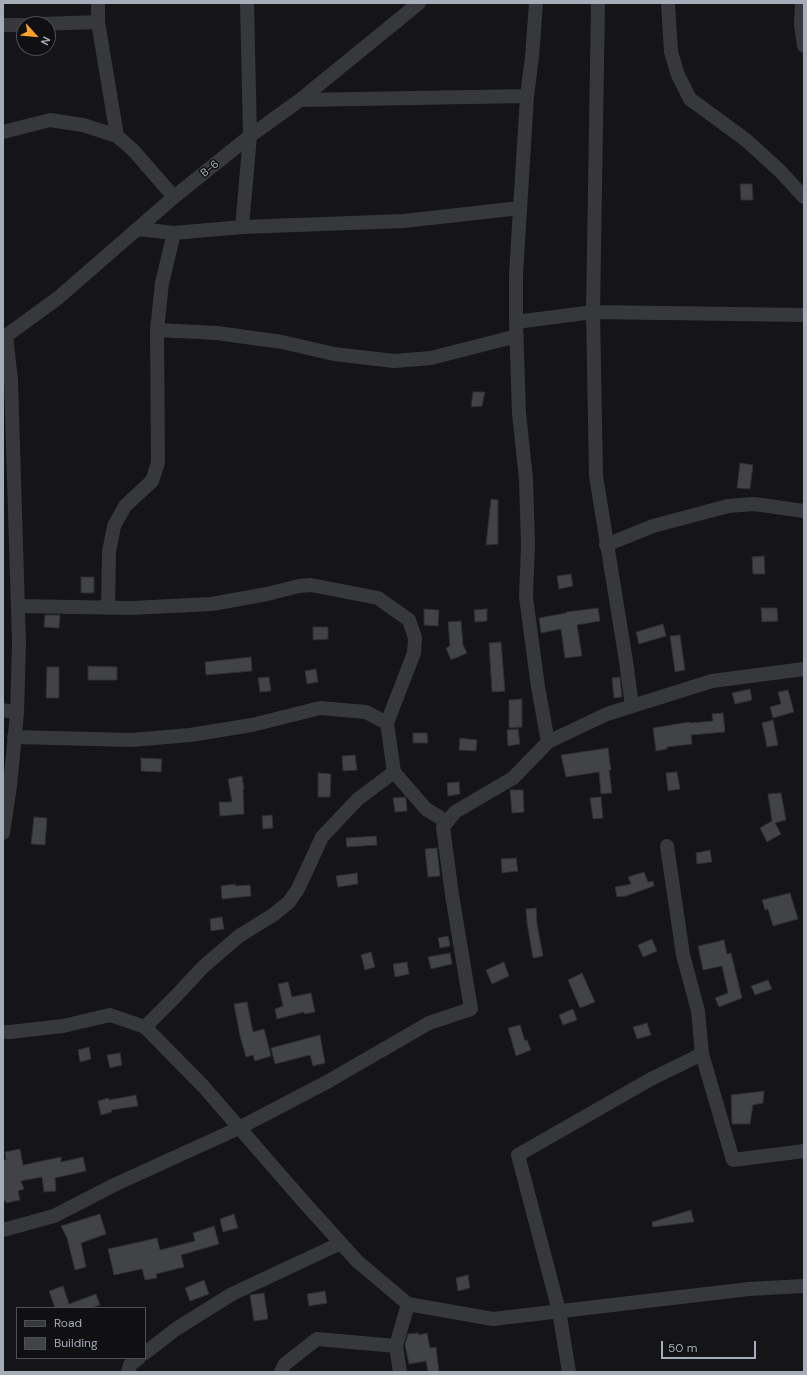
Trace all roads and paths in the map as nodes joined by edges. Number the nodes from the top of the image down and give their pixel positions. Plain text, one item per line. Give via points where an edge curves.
1 (98, 3) edge
2 (247, 3) edge
3 (419, 3) edge
4 (536, 3) edge
5 (598, 3) edge
6 (668, 3) edge
7 (802, 3) edge
8 (98, 22) junction
9 (56, 23) edge
10 (803, 23) edge
11 (3, 25) edge
12 (16, 25) edge
13 (804, 46) edge
14 (527, 96) junction
15 (300, 100) junction
16 (3, 132) edge
17 (117, 136) junction
18 (250, 136) junction
19 (804, 196) edge
20 (174, 197) junction
21 (520, 208) junction
22 (242, 227) junction
23 (138, 229) junction
24 (174, 233) junction
25 (593, 312) junction
26 (804, 316) edge
27 (517, 329) junction
28 (157, 330) junction
29 (5, 337) edge
30 (804, 511) edge
31 (606, 545) junction
32 (18, 606) junction
33 (108, 608) junction
34 (804, 669) edge
35 (632, 706) junction
36 (10, 711) edge
37 (387, 723) junction
38 (14, 737) junction
39 (548, 742) junction
40 (394, 772) junction
41 (447, 822) junction
42 (3, 833) edge
43 (667, 846) dead end
44 (145, 1027) junction
45 (3, 1032) edge
46 (702, 1054) junction
47 (239, 1128) junction
48 (804, 1150) edge
49 (3, 1230) edge
50 (340, 1243) junction
51 (804, 1286) edge
52 (408, 1304) junction
53 (559, 1311) junction
54 (396, 1346) junction
55 (146, 1352) edge
56 (138, 1359) edge
57 (128, 1372) edge
58 (281, 1372) edge
59 (400, 1372) edge
60 (569, 1372) edge

1 - 8 street
2 - 18 street
3 - 15 street, B-6
4 - 14 street
5 - 25 street
6 - 19 street via 671,52 690,100 746,140
7 - 10 street
8 - 9 street
8 - 17 street
10 - 13 street
11 - 12 street
14 - 15 street
14 - 21 street
15 - 18 street, B-6
16 - 17 street via 50,120 83,125
17 - 20 street via 133,150
18 - 20 street, B-6
18 - 22 street
20 - 23 street, B-6
21 - 22 street via 404,221
21 - 27 street via 516,274
22 - 24 street
23 - 24 street
23 - 29 street, B-6 via 58,298
24 - 28 street via 162,284
25 - 26 street
25 - 27 street
25 - 31 street via 596,476
27 - 28 street via 431,358 394,362 217,333
27 - 39 street via 519,413 528,544 526,597
28 - 33 street via 158,464 152,481 124,506 114,526 109,552
29 - 32 street via 11,380
30 - 31 street via 754,504 728,506 653,526
31 - 35 street
32 - 33 street
32 - 36 street via 19,676
33 - 37 street via 212,604 311,585 378,598 409,620 415,638 414,653
34 - 35 street via 712,681
35 - 39 street via 607,714
36 - 38 street
37 - 38 street via 366,712 320,708 252,725 190,735 132,740
37 - 40 street
38 - 42 street
39 - 41 street via 513,778 455,812
40 - 41 street via 426,809
40 - 44 street via 358,799 322,837 298,889 289,902 239,936 202,967
41 - 47 street via 443,827 471,1009 429,1023 327,1082
43 - 46 street via 683,954 698,1011
44 - 45 street via 110,1015 63,1026
44 - 47 street via 203,1086
46 - 48 street via 733,1160
46 - 53 street via 651,1079 518,1155
47 - 49 street via 114,1185 54,1216
47 - 50 street
50 - 52 street via 357,1261
50 - 55 street via 232,1294 176,1329
51 - 53 street via 749,1289
52 - 53 street via 493,1319
52 - 54 street
53 - 60 street
54 - 58 street via 317,1339 285,1364
54 - 59 street
56 - 57 street via 130,1365

